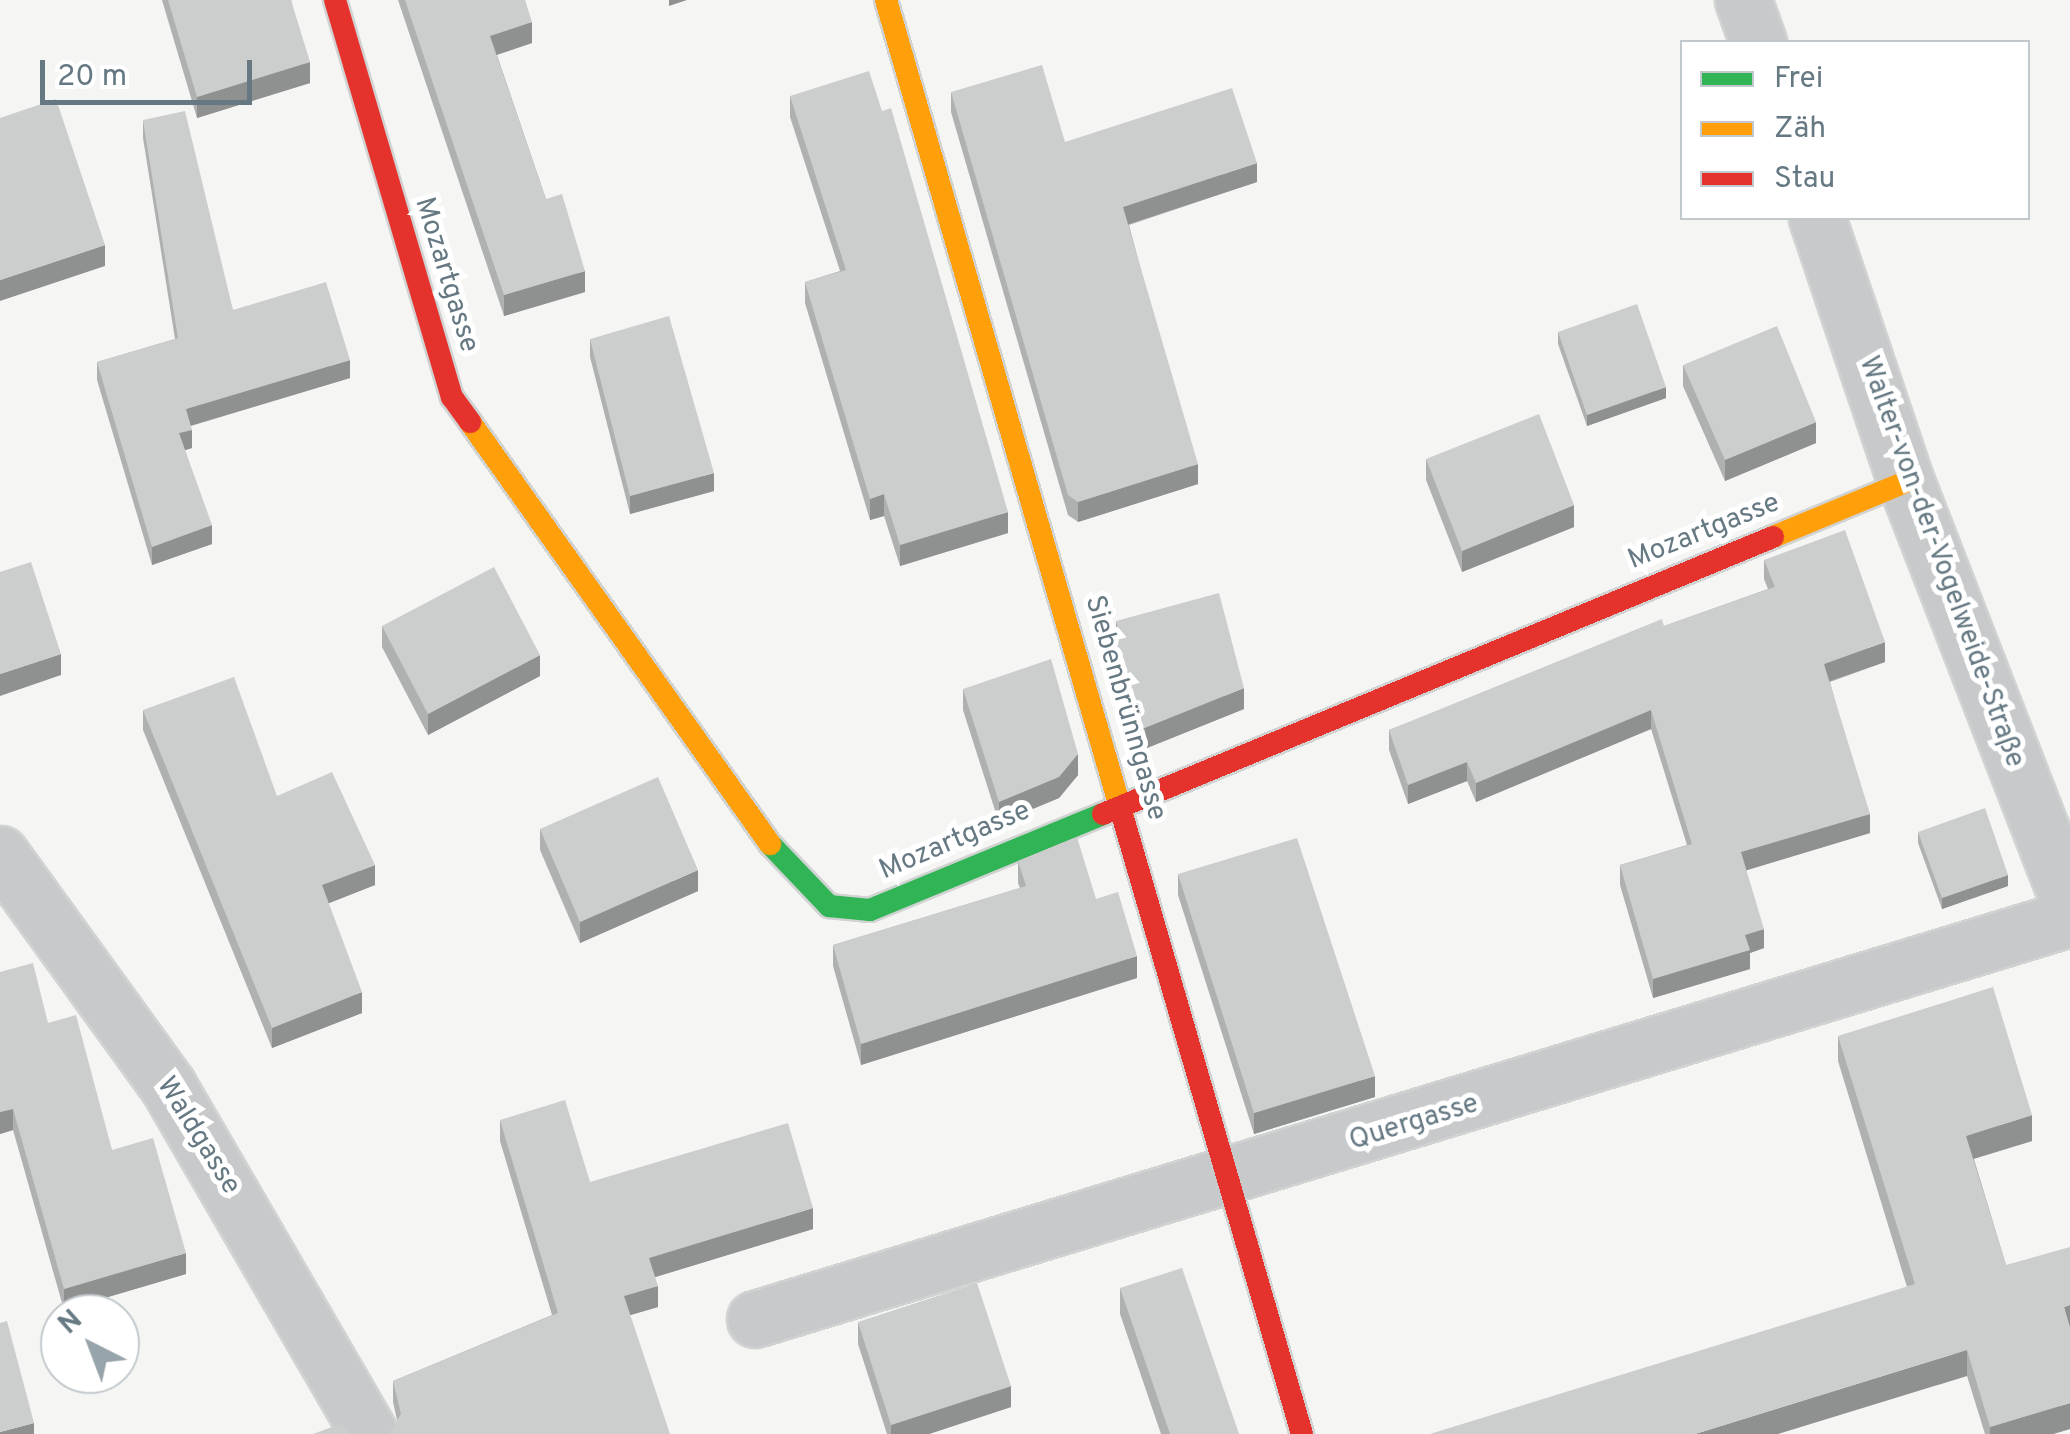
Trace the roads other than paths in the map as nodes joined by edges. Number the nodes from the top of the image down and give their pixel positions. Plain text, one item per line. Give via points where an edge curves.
1 (335, 0) edge
2 (886, 0) edge
3 (1743, 0) edge
4 (1757, 40) edge
5 (1818, 220) edge
6 (1906, 482) junction
7 (1121, 804) junction
8 (0, 854) edge
9 (2070, 904) edge
10 (2070, 918) edge
11 (1231, 1180) junction
12 (755, 1319) dead end
13 (370, 1434) edge
14 (1302, 1434) edge

1 - 7 street, Mozartgasse via 452,397 796,881 829,906 870,910
2 - 7 street, Siebenbrünngasse
3 - 4 street
5 - 6 street, Walter-von-der-Vogelweide-Straße
6 - 7 street, Mozartgasse
6 - 9 street, Walter-von-der-Vogelweide-Straße
7 - 11 street, Siebenbrünngasse
8 - 13 street, Waldgasse via 168,1086
10 - 11 street, Quergasse
11 - 12 street, Quergasse
11 - 14 street, Siebenbrünngasse

